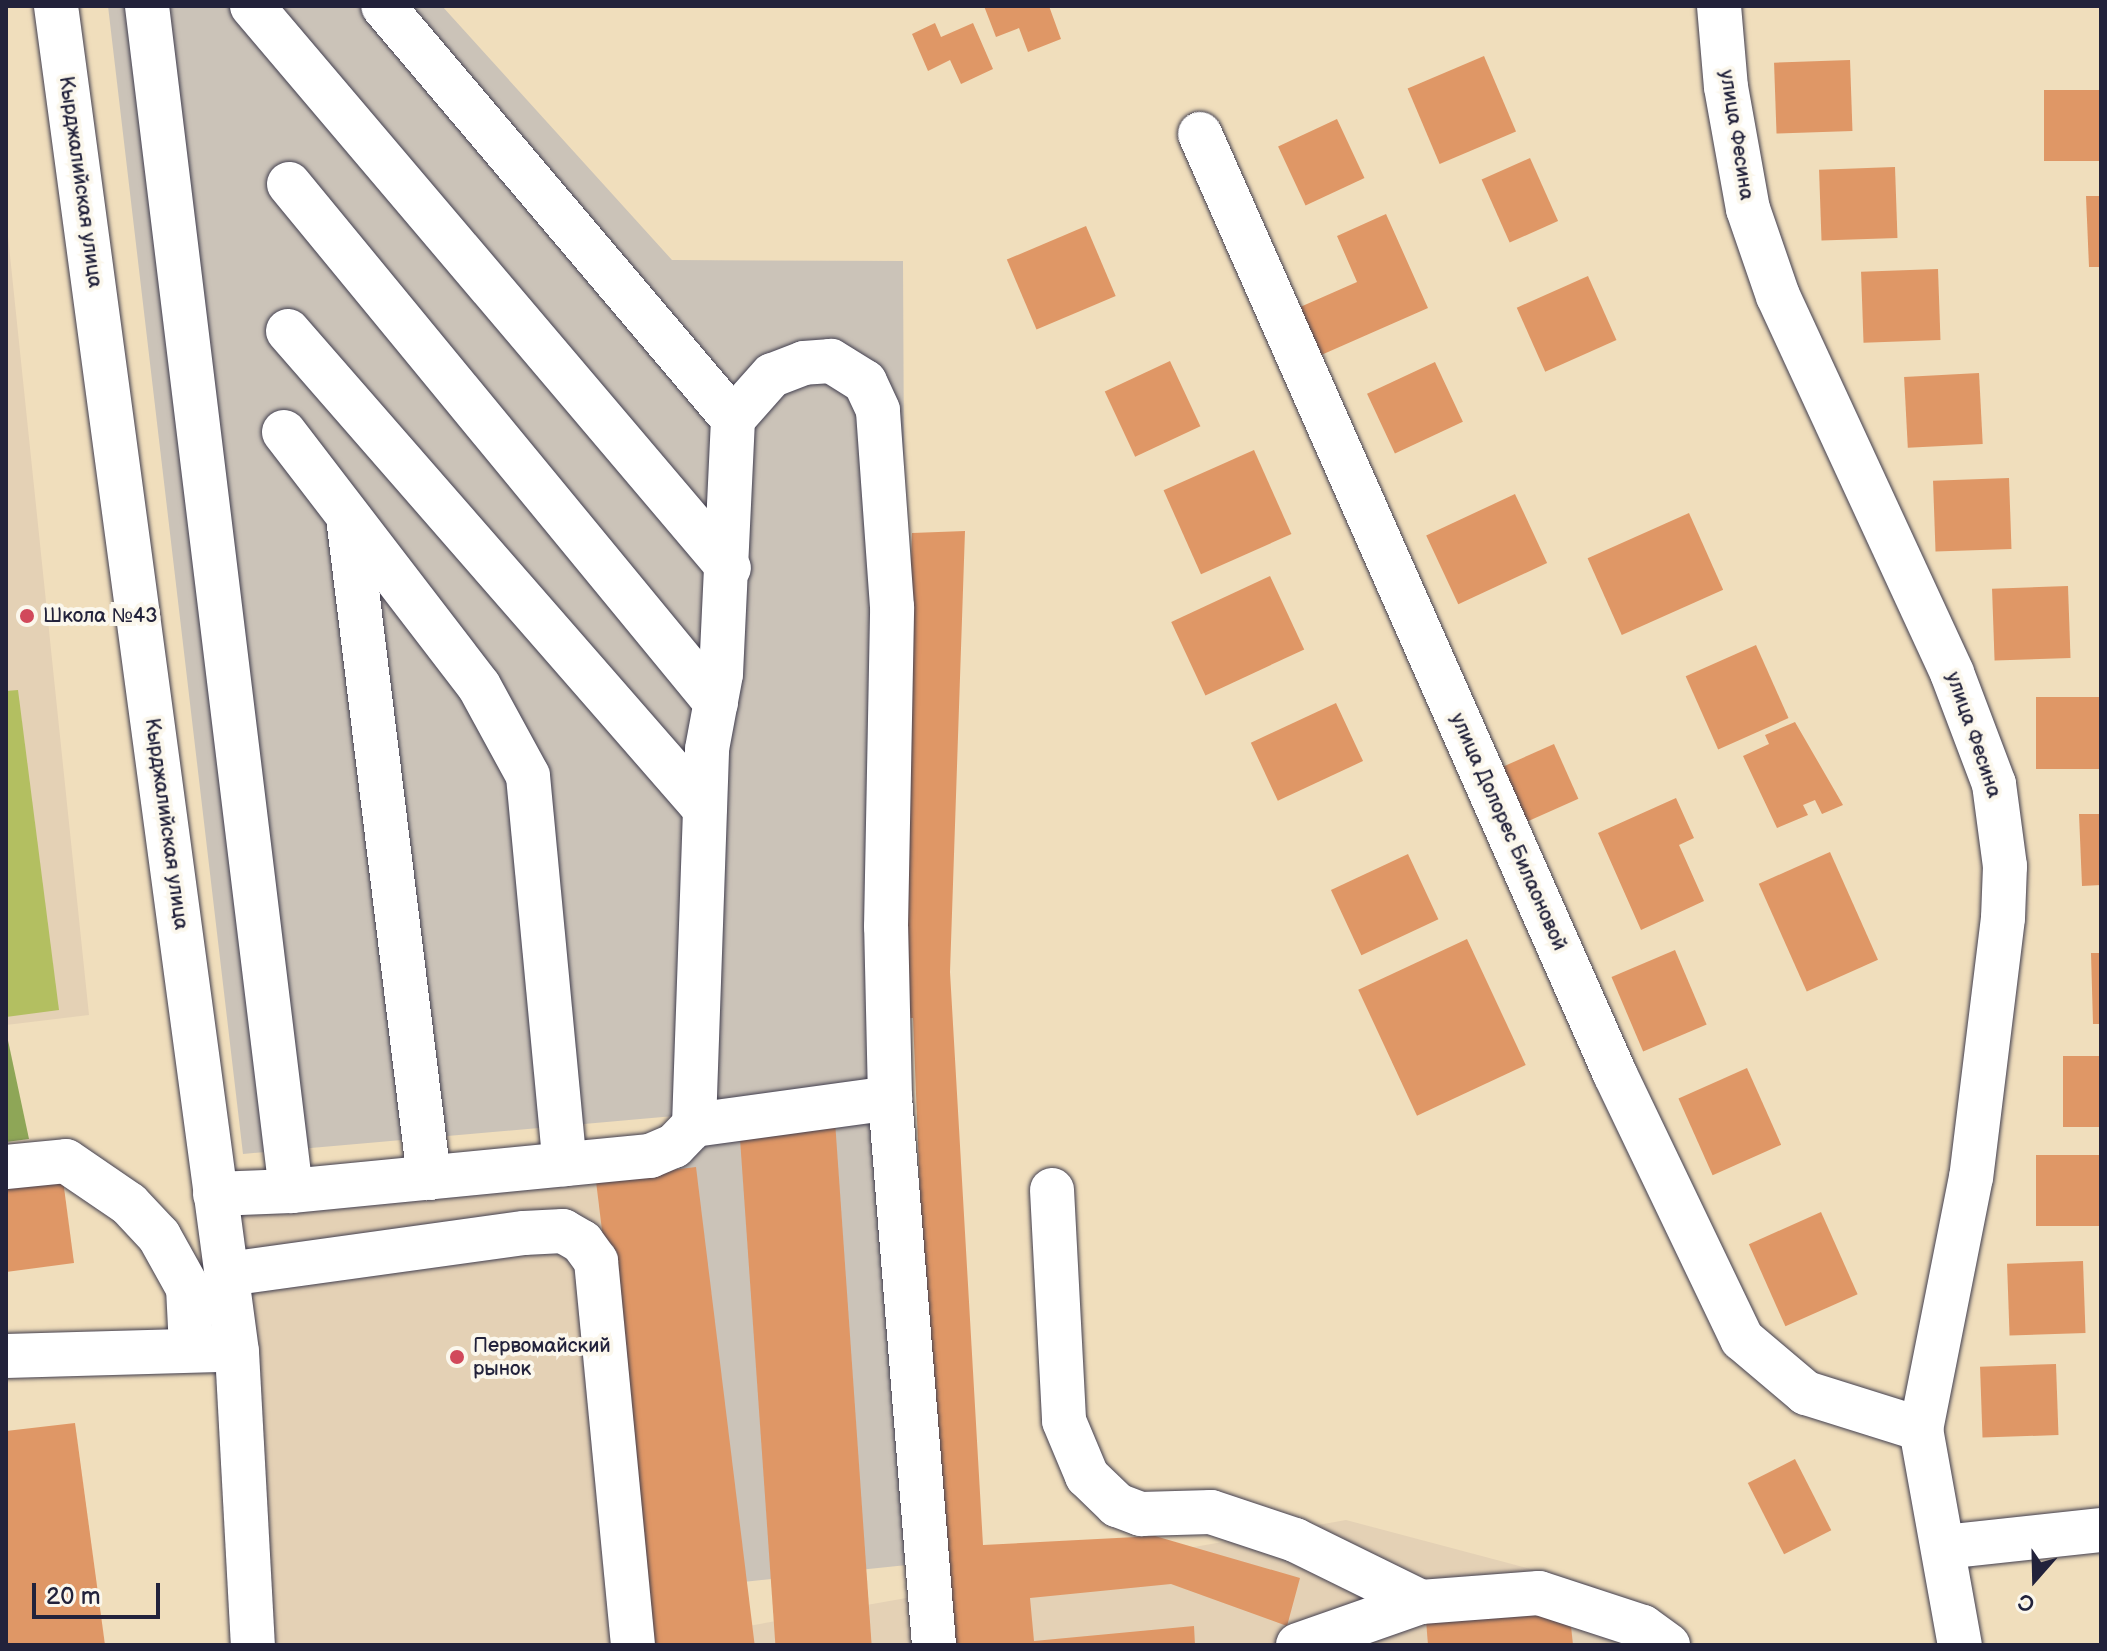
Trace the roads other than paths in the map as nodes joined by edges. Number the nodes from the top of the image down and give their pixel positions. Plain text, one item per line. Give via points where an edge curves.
1 (56, 6) edge
2 (147, 6) edge
3 (252, 6) edge
4 (383, 6) edge
5 (1719, 6) edge
6 (1200, 134) dead end
7 (289, 184) dead end
8 (288, 331) dead end
9 (733, 419) junction
10 (284, 432) dead end
11 (348, 515) junction
12 (729, 568) junction
13 (716, 703) junction
14 (705, 809) junction
15 (890, 1098) junction
16 (694, 1125) junction
17 (565, 1164) junction
18 (6, 1167) edge
19 (429, 1178) junction
20 (1052, 1190) dead end
21 (291, 1191) junction
22 (215, 1194) junction
23 (228, 1274) junction
24 (191, 1347) junction
25 (237, 1352) junction
26 (6, 1356) edge
27 (1921, 1429) junction
28 (2101, 1530) edge
29 (1944, 1547) junction
30 (1421, 1602) junction
31 (253, 1645) edge
32 (633, 1645) edge
33 (934, 1645) edge
34 (1298, 1645) edge
35 (1668, 1645) edge
36 (1960, 1645) edge

1 - 22 street, Кырджалийская улица
2 - 21 street
3 - 12 street
4 - 9 street
5 - 27 street, улица Фесина via 1726,87 1748,209 1778,296 1952,673 1994,784 2005,866 2003,918 1971,1177
6 - 27 street, улица Долорес Билаоновой via 1615,1074 1742,1339 1806,1393
7 - 13 street
8 - 14 street
9 - 12 street
9 - 15 street via 772,375 804,363 831,361 865,382 878,410 892,607 886,927
10 - 11 street
11 - 17 street via 479,686 528,776
11 - 19 street
12 - 13 street
13 - 14 street
14 - 16 street
15 - 16 street
15 - 33 street
16 - 17 street via 674,1146 650,1156
17 - 19 street
18 - 24 street via 66,1161 129,1204 159,1236 188,1288
19 - 21 street
20 - 30 street via 1064,1421 1087,1476 1117,1505 1141,1514 1211,1512 1295,1540
21 - 22 street
22 - 23 street, Кырджалийская улица
23 - 25 street, Кырджалийская улица
23 - 32 street via 524,1233 563,1231 582,1242 596,1261
24 - 25 street
24 - 26 street
25 - 31 street, Кырджалийская улица
27 - 29 street, улица Фесина
28 - 29 street
29 - 36 street, улица Фесина
30 - 34 street
30 - 35 street via 1539,1593 1643,1627

